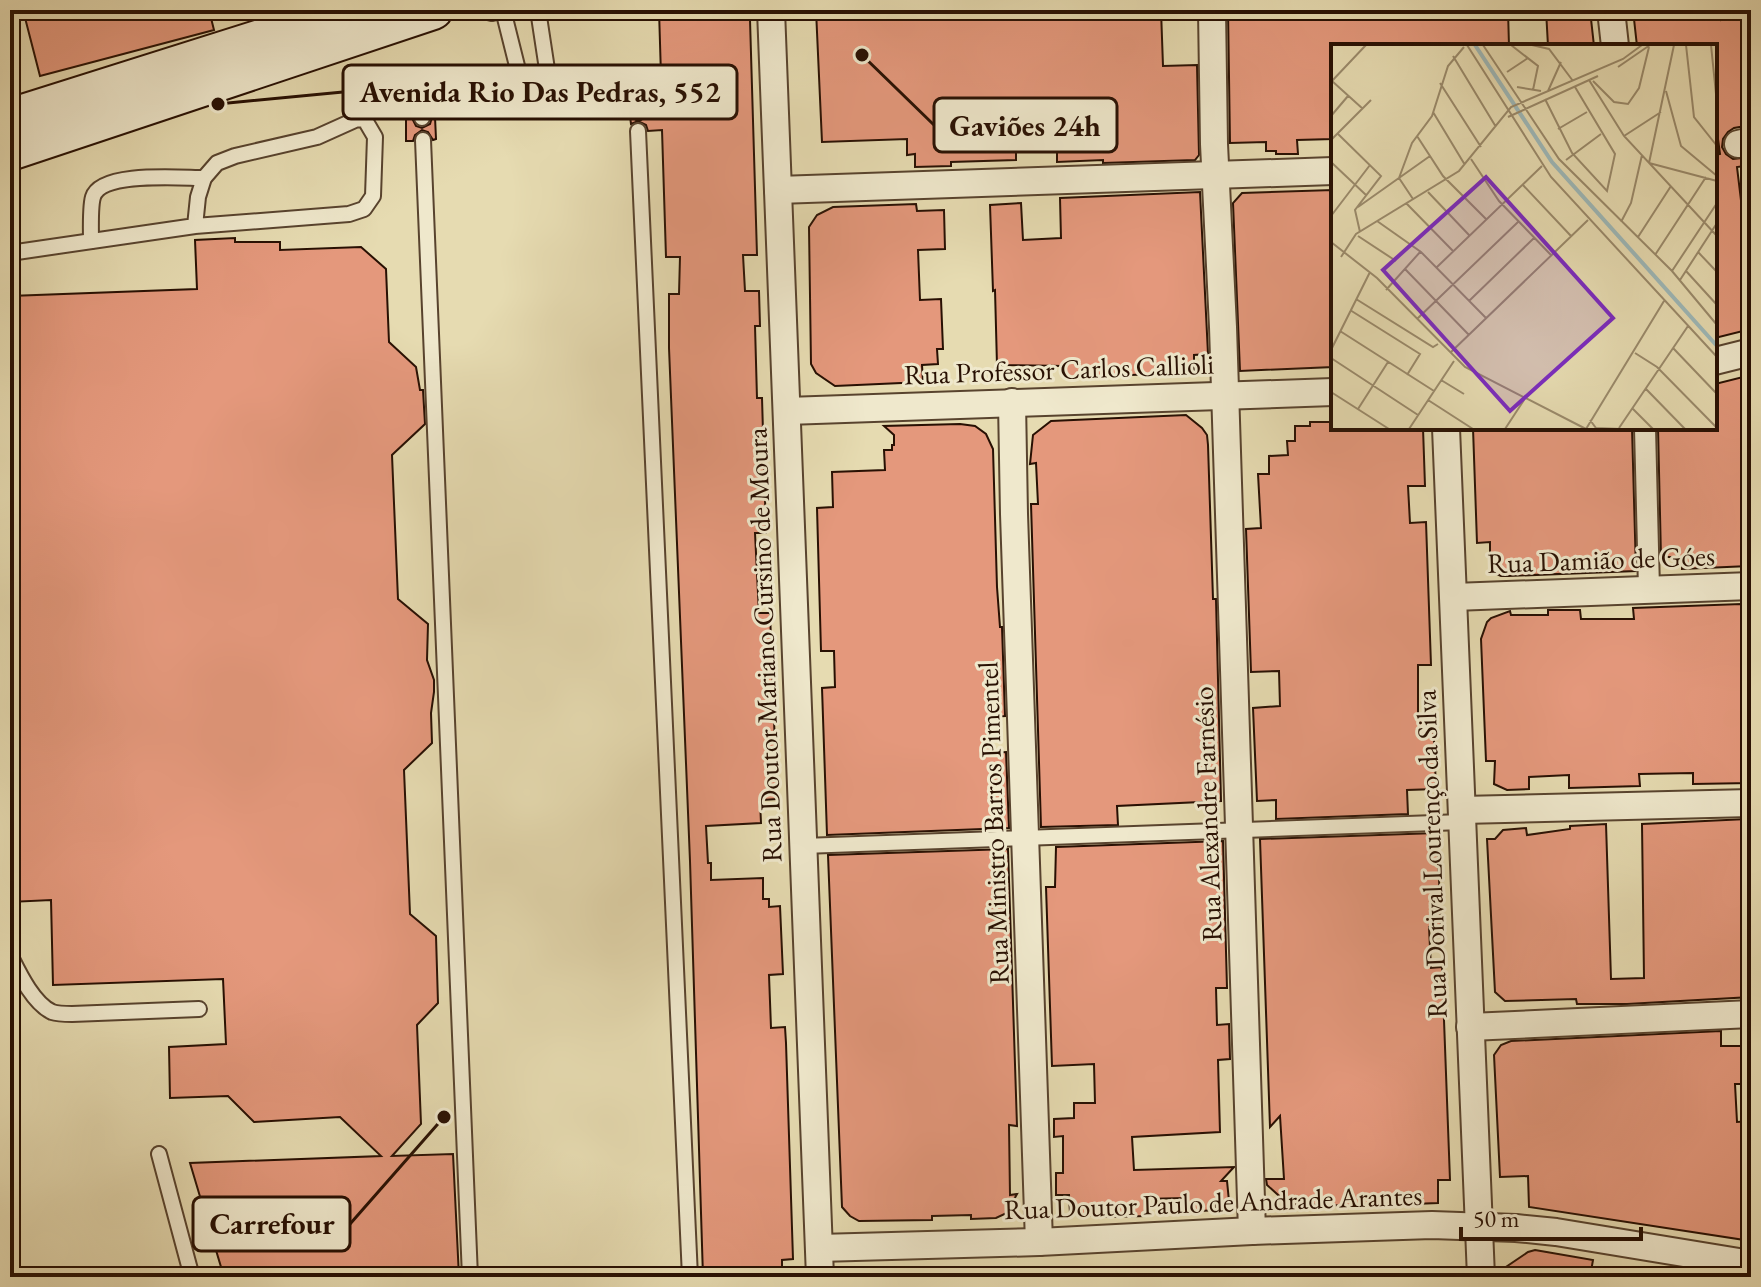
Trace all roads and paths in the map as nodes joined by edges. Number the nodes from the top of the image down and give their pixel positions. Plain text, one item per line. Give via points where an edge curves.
1 (351, 10) edge
2 (433, 10) edge
3 (481, 10) edge
4 (504, 10) edge
5 (538, 10) edge
6 (771, 10) edge
7 (1212, 10) edge
8 (1611, 10) edge
9 (1615, 44) edge
10 (550, 89) junction
11 (523, 90) junction
12 (638, 110) dead end
13 (10, 118) edge
14 (422, 118) dead end
15 (638, 131) dead end
16 (423, 140) dead end
17 (10, 151) edge
18 (1331, 171) edge
19 (1216, 175) junction
20 (204, 178) junction
21 (778, 190) junction
22 (195, 226) junction
23 (91, 241) junction
24 (10, 253) edge
25 (1751, 352) edge
26 (1717, 360) edge
27 (1331, 392) edge
28 (1225, 395) junction
29 (1012, 402) junction
30 (787, 411) junction
31 (1446, 430) edge
32 (1645, 430) edge
33 (1751, 586) edge
34 (1649, 589) junction
35 (1454, 597) junction
36 (1751, 803) edge
37 (1462, 816) junction
38 (1239, 831) junction
39 (1025, 838) junction
40 (803, 846) junction
41 (10, 955) edge
42 (199, 1009) dead end
43 (1751, 1014) edge
44 (1470, 1027) junction
45 (159, 1154) dead end
46 (1478, 1227) junction
47 (1252, 1231) junction
48 (1039, 1242) junction
49 (819, 1248) junction
50 (1751, 1264) edge
51 (192, 1277) edge
52 (470, 1277) edge
53 (690, 1277) edge
54 (820, 1277) edge
55 (1481, 1277) edge

1 - 13 main road
2 - 17 main road
3 - 4 lane
4 - 11 lane
5 - 10 lane
6 - 21 street, Rua Doutor Mariano Cursino de Moura
7 - 19 street, Rua Alexandre Farnésio
8 - 9 street
10 - 11 lane
10 - 12 lane via 624,90
11 - 14 lane via 435,93 423,102
15 - 53 lane
16 - 52 lane
18 - 19 street
19 - 21 street
19 - 28 street, Rua Alexandre Farnésio
20 - 22 lane
20 - 22 lane via 217,163 235,156 317,137 357,119 365,120 375,137 373,196 364,209
20 - 23 lane via 119,179 102,186 93,196
21 - 30 street, Rua Doutor Mariano Cursino de Moura
22 - 23 lane
23 - 24 lane
25 - 26 street
27 - 28 street, Rua Professor Carlos Callioli
28 - 29 street, Rua Professor Carlos Callioli
28 - 38 street, Rua Alexandre Farnésio
29 - 30 street, Rua Professor Carlos Callioli
29 - 39 street, Rua Ministro Barros Pimentel
30 - 40 street, Rua Doutor Mariano Cursino de Moura
31 - 35 street, Rua Dorival Lourenço da Silva
32 - 34 street
33 - 34 street, Rua Damião de Góes
34 - 35 street, Rua Damião de Góes
35 - 37 street, Rua Dorival Lourenço da Silva
36 - 37 street
37 - 38 lane
37 - 44 street, Rua Dorival Lourenço da Silva
38 - 39 lane
38 - 47 street, Rua Alexandre Farnésio
39 - 40 lane
39 - 48 street, Rua Ministro Barros Pimentel
40 - 49 street, Rua Doutor Mariano Cursino de Moura
41 - 42 lane via 37,999 52,1012
43 - 44 street
44 - 46 street, Rua Dorival Lourenço da Silva
45 - 51 lane
46 - 47 street, Rua Doutor Paulo de Andrade Arantes
46 - 50 street, Rua Doutor Paulo de Andrade Arantes via 1556,1232
46 - 55 street, Rua Dorival Lourenço da Silva
47 - 48 street, Rua Doutor Paulo de Andrade Arantes
48 - 49 street, Rua Doutor Paulo de Andrade Arantes
49 - 54 street, Rua Doutor Mariano Cursino de Moura

